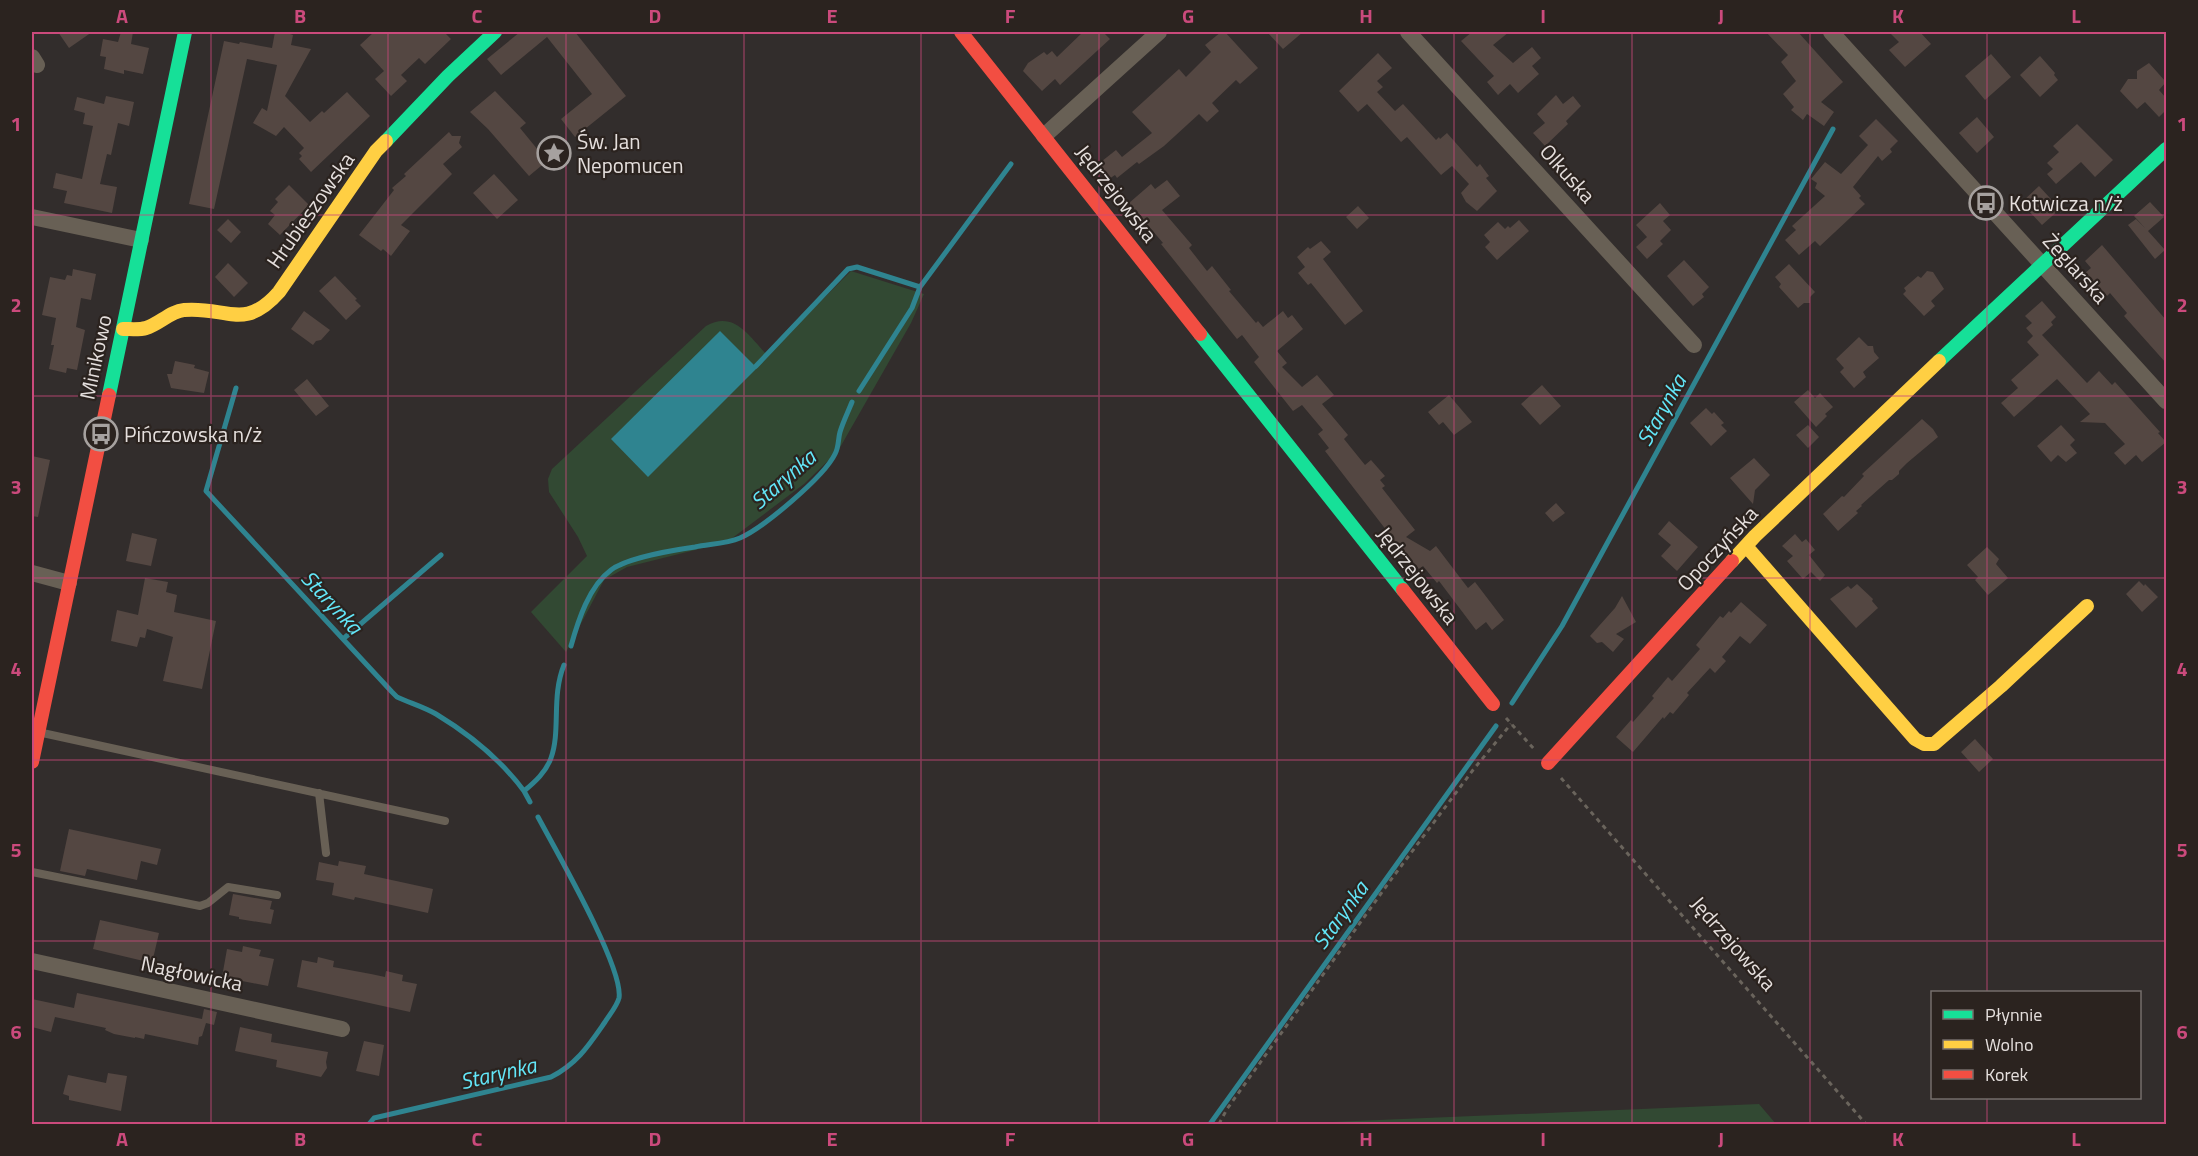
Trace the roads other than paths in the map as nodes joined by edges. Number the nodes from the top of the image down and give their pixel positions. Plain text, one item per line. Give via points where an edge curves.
1 (185, 32) edge
2 (495, 32) edge
3 (961, 32) edge
4 (1159, 32) edge
5 (1408, 32) edge
6 (1831, 32) edge
7 (1044, 136) junction
8 (2166, 149) edge
9 (32, 217) edge
10 (141, 240) junction
11 (2042, 263) junction
12 (123, 329) junction
13 (1694, 345) dead end
14 (2166, 401) edge
15 (1746, 546) junction
16 (32, 573) edge
17 (69, 583) junction
18 (2087, 606) dead end
19 (1493, 704) road end
20 (38, 732) junction
21 (32, 762) edge
22 (1548, 763) road end
23 (319, 793) junction
24 (445, 820) dead end
25 (326, 853) dead end
26 (32, 872) edge
27 (277, 896) dead end
28 (32, 961) edge
29 (342, 1029) dead end

1 - 10 street, Minikowo
2 - 12 street, Hrubieszowska via 376,152 267,306 236,316 182,310 145,329
3 - 7 street, Jędrzejowska
4 - 7 street
5 - 13 street, Olkuska
6 - 11 street, Żeglarska
7 - 19 street, Jędrzejowska
8 - 11 street, Opoczyńska
9 - 10 street
10 - 12 street, Minikowo
11 - 14 street, Żeglarska
11 - 15 street, Opoczyńska
12 - 17 street, Minikowo
15 - 18 street via 1915,739 1924,744 1934,744
15 - 22 street, Opoczyńska
16 - 17 street
17 - 20 street, Minikowo
20 - 21 street, Minikowo
20 - 23 lane
23 - 24 lane
23 - 25 lane
26 - 27 lane via 200,906 228,887
28 - 29 street, Nagłowicka

